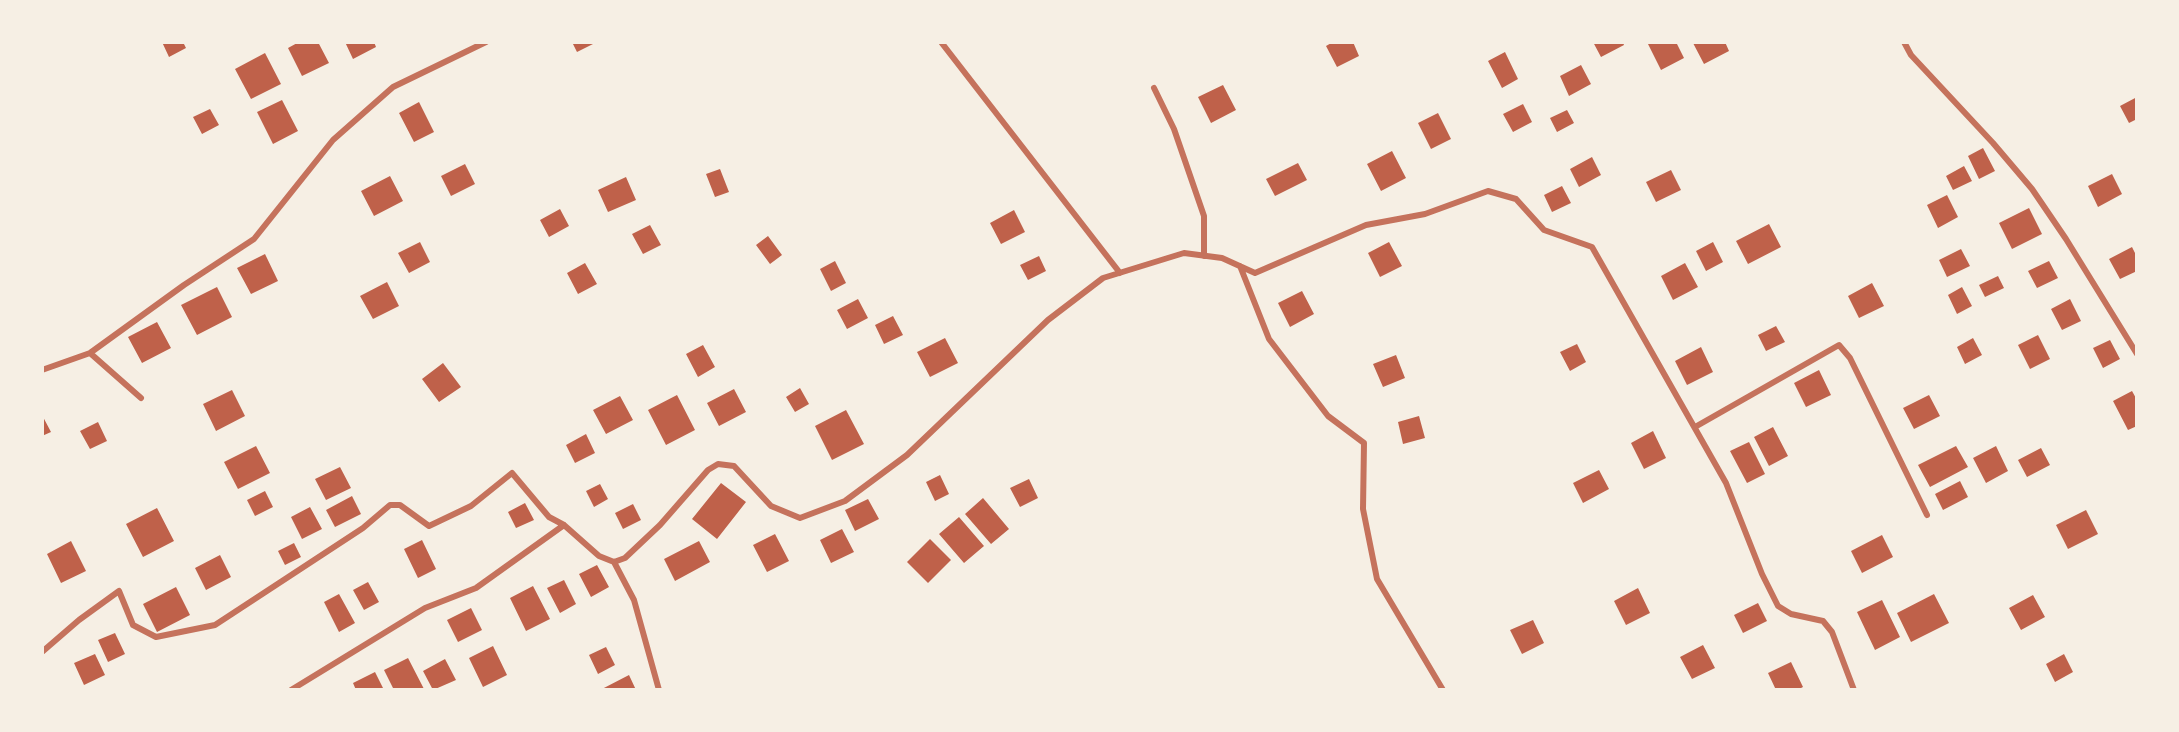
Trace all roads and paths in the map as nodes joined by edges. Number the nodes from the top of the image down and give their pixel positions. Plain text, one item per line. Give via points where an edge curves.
1 (486, 42) edge
2 (941, 42) edge
3 (1904, 42) edge
4 (1154, 88) dead end
5 (1204, 256) junction
6 (1240, 266) junction
7 (1120, 273) junction
8 (90, 353) junction
9 (2137, 354) edge
10 (42, 370) edge
11 (141, 398) dead end
12 (1695, 427) junction
13 (1927, 515) dead end
14 (564, 525) junction
15 (615, 562) junction
16 (42, 652) edge
17 (291, 690) edge
18 (659, 690) edge
19 (1443, 690) edge
20 (1854, 690) edge

1 - 8 street via 393,87 333,140 254,239
2 - 7 street
3 - 9 street via 1911,55 2032,189
4 - 5 street via 1174,129 1204,216
5 - 6 street
5 - 7 street via 1184,254
6 - 12 street via 1255,273 1366,225 1425,214 1488,191 1516,199 1544,230 1592,247
6 - 19 street via 1269,339 1328,416 1364,443 1363,508 1377,579
7 - 15 street via 1103,278 1048,320 907,455 845,501 800,518 771,506 734,466 718,464 708,470 660,525 625,558
8 - 10 street
8 - 11 street
12 - 13 street via 1839,345 1850,358
12 - 20 street via 1726,483 1778,606 1791,614 1823,621 1832,632
14 - 15 street via 599,556
14 - 16 street via 549,517 512,473 471,506 429,526 400,505 390,505 363,528 215,625 156,637 133,625 119,591
14 - 17 street via 476,588 425,608
15 - 18 street via 634,600

